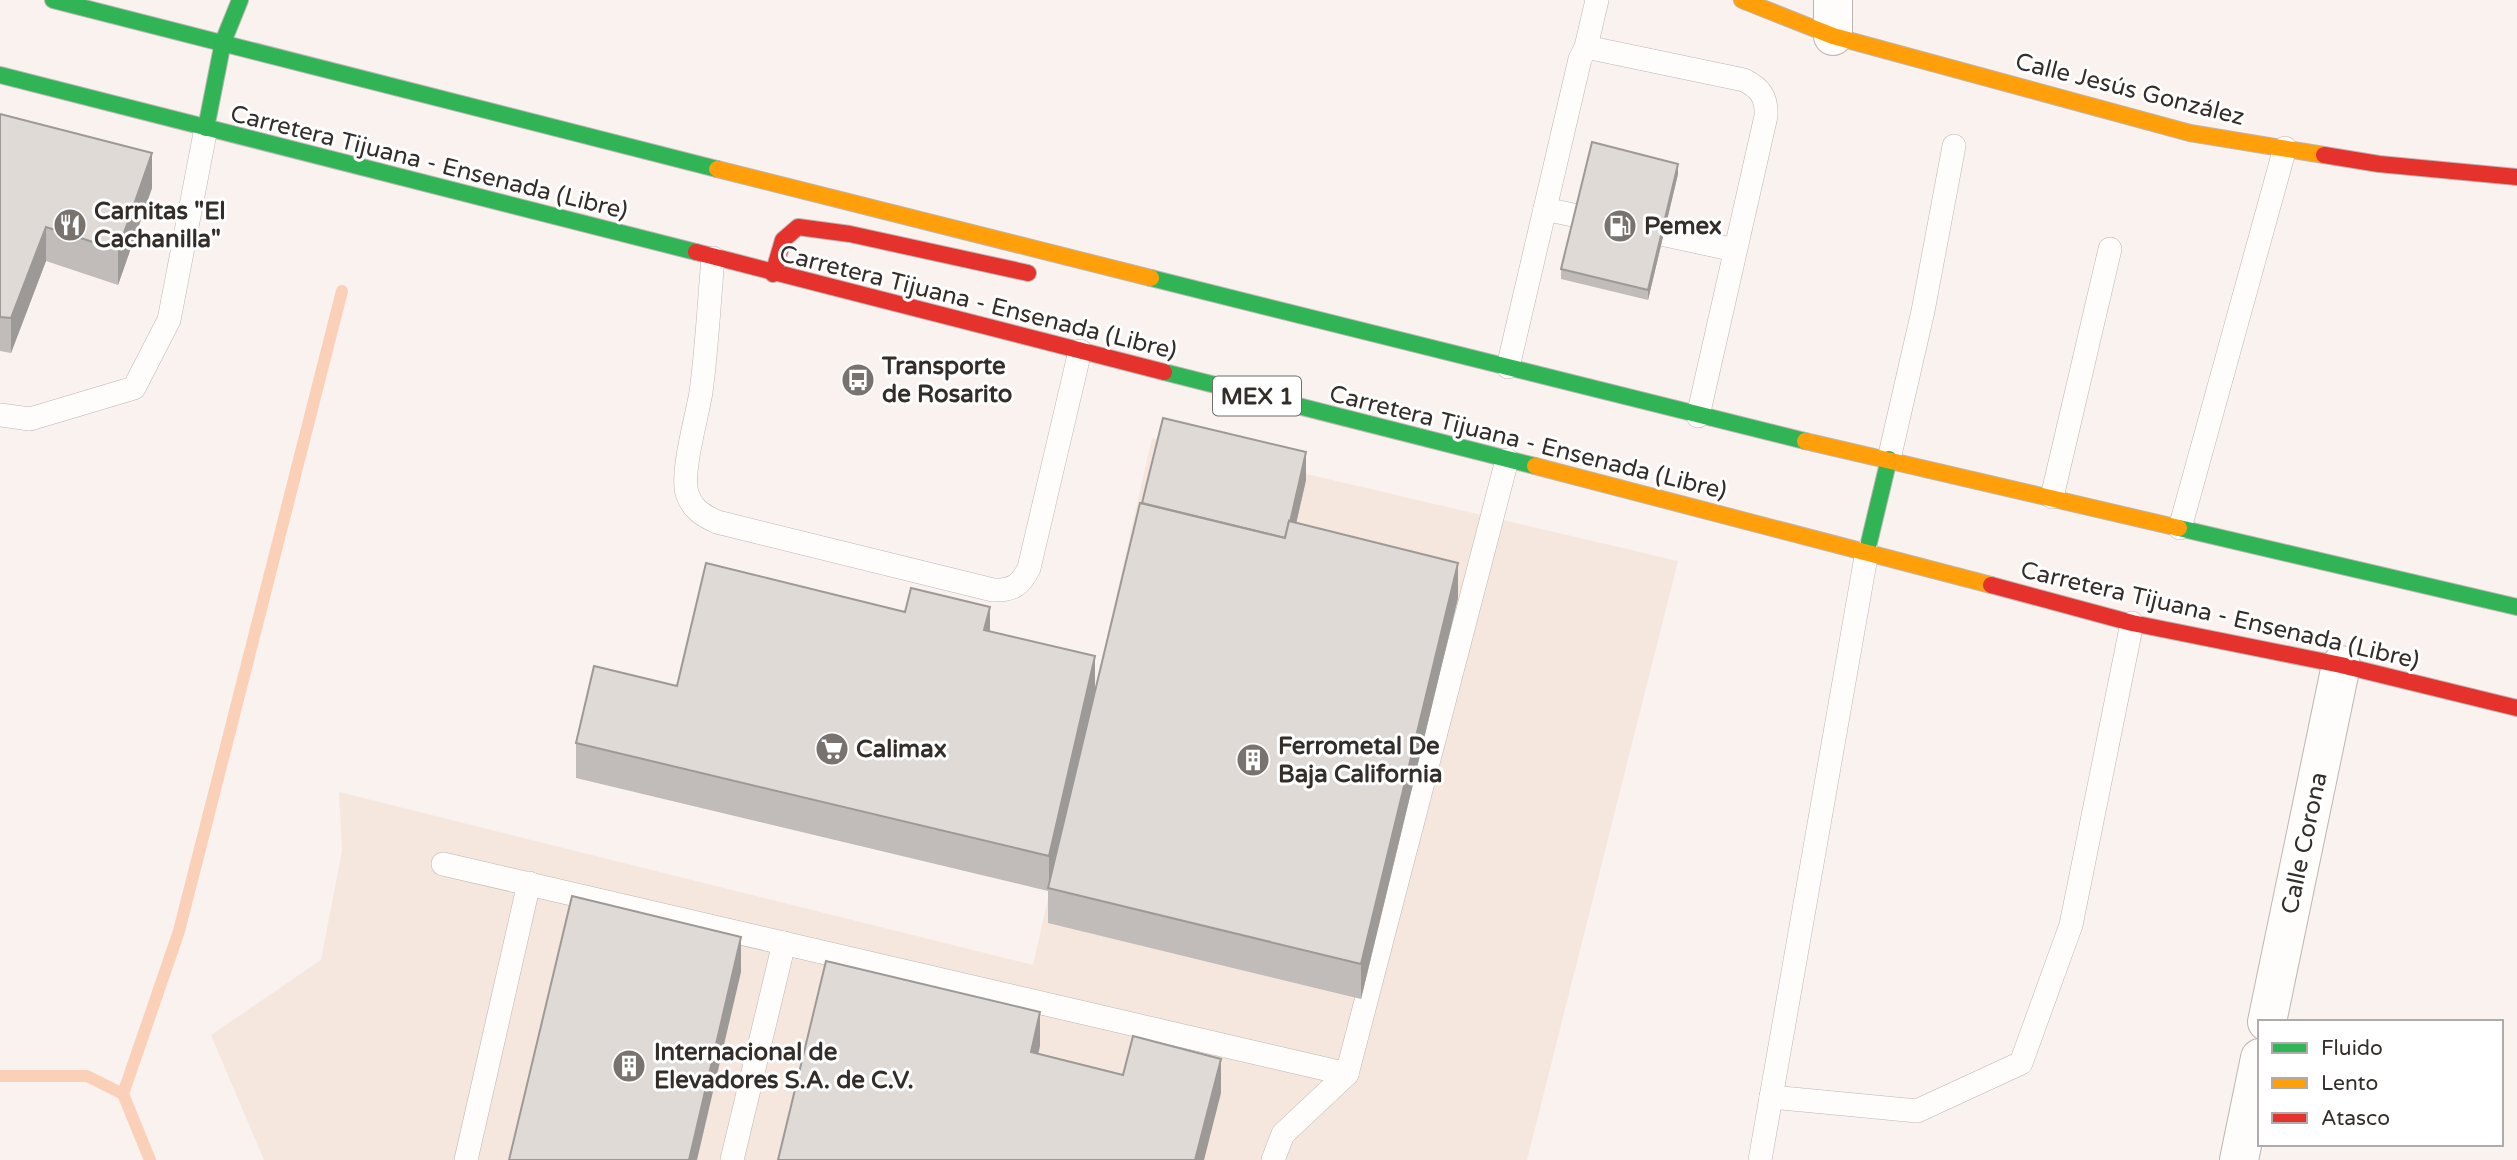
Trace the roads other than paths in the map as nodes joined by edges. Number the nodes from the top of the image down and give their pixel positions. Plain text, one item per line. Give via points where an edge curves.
1 (53, 0) edge
2 (240, 0) edge
3 (1597, 0) edge
4 (1742, 0) edge
5 (1833, 18) edge
6 (223, 42) junction
7 (1586, 47) junction
8 (0, 75) edge
9 (206, 128) junction
10 (1954, 146) dead end
11 (2285, 148) junction
12 (2517, 177) edge
13 (1545, 209) junction
14 (2110, 249) dead end
15 (1735, 250) junction
16 (713, 258) junction
17 (773, 274) junction
18 (1048, 276) dead end
19 (1145, 277) junction
20 (1083, 279) dead end
21 (1080, 351) junction
22 (1508, 367) junction
23 (0, 415) edge
24 (1698, 416) junction
25 (1889, 459) junction
26 (1507, 460) junction
27 (2052, 497) junction
28 (2180, 528) junction
29 (1867, 551) junction
30 (2517, 607) edge
31 (2132, 623) junction
32 (2341, 665) junction
33 (2517, 708) edge
34 (443, 864) dead end
35 (528, 884) junction
36 (784, 943) junction
37 (2267, 1020) edge
38 (2258, 1068) edge
39 (1347, 1073) junction
40 (1771, 1097) junction
41 (466, 1160) edge
42 (732, 1160) edge
43 (1273, 1160) edge
44 (1760, 1160) edge
45 (2239, 1160) edge

1 - 6 main road
2 - 6 main road
3 - 7 lane
4 - 5 main road, Calle Jesús González
5 - 11 main road, Calle Jesús González via 2190,133
6 - 9 main road
6 - 19 main road
7 - 13 lane
7 - 15 lane via 1744,80 1763,93 1766,116
8 - 9 main road, Carretera Tijuana - Ensenada (Libre) / MEX 1
9 - 16 main road, Carretera Tijuana - Ensenada (Libre) / MEX 1
9 - 23 lane via 169,320 134,388 30,419
10 - 25 lane
11 - 12 main road, Calle Jesús González via 2379,164
11 - 28 lane
13 - 15 lane
13 - 22 lane
14 - 27 lane
15 - 24 lane
16 - 17 main road, Carretera Tijuana - Ensenada (Libre) / MEX 1
16 - 21 lane via 701,391 686,476 694,507 704,516 730,525 993,590 1016,587 1029,568
17 - 18 main road via 783,240 798,227 807,227
17 - 21 main road, Carretera Tijuana - Ensenada (Libre) / MEX 1
19 - 20 main road
19 - 22 main road
21 - 26 main road, Carretera Tijuana - Ensenada (Libre) / MEX 1
22 - 24 main road
24 - 25 main road
25 - 27 main road
25 - 29 main road
26 - 29 main road, Carretera Tijuana - Ensenada (Libre) / MEX 1
26 - 39 lane
27 - 28 main road
28 - 30 main road
29 - 31 main road, Carretera Tijuana - Ensenada (Libre) / MEX 1
29 - 40 lane
31 - 32 main road, Carretera Tijuana - Ensenada (Libre) / MEX 1
31 - 40 lane via 2071,925 2021,1063 1917,1111
32 - 33 main road, Carretera Tijuana - Ensenada (Libre) / MEX 1
32 - 37 street, Calle Corona
34 - 35 lane
35 - 36 lane
35 - 41 lane
36 - 39 lane
36 - 42 lane
38 - 45 street
39 - 43 lane via 1283,1135
40 - 44 lane

